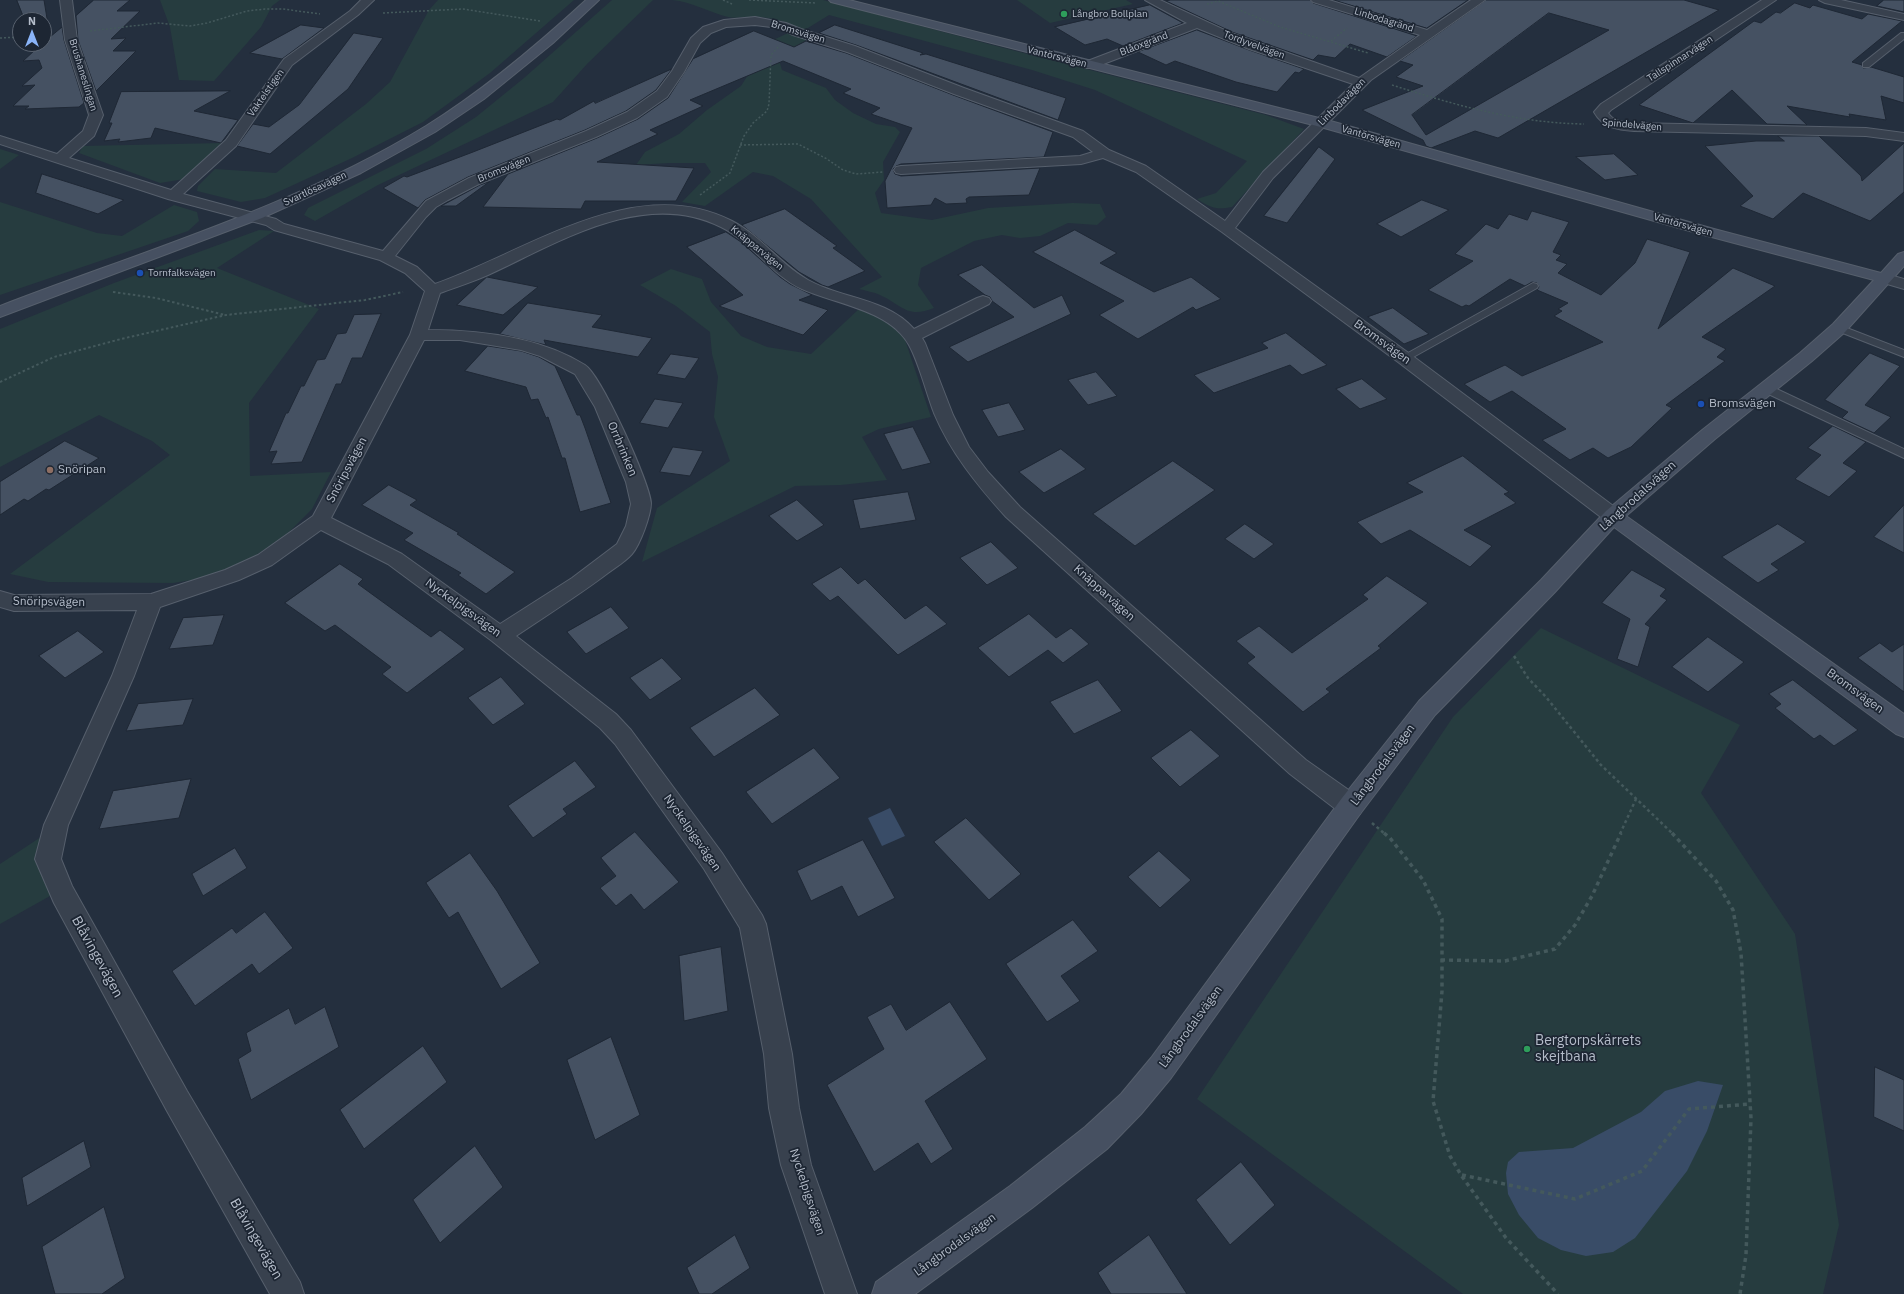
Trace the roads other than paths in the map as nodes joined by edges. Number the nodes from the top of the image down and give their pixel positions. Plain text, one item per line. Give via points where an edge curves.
1 (66, 0) edge
2 (368, 0) edge
3 (593, 0) edge
4 (835, 0) edge
5 (1151, 0) edge
6 (1317, 0) edge
7 (1479, 0) edge
8 (1770, 0) edge
9 (1825, 0) edge
10 (1904, 17) edge
11 (1198, 23) junction
12 (1428, 34) junction
13 (1904, 35) edge
14 (1089, 65) junction
15 (1866, 65) dead end
16 (1364, 80) junction
17 (1608, 122) joint
18 (1322, 123) junction
19 (1904, 137) edge
20 (0, 140) edge
21 (1104, 153) junction
22 (59, 159) junction
23 (901, 170) road end
24 (173, 196) junction
25 (253, 217) junction
26 (1227, 229) junction
27 (386, 257) junction
28 (1904, 257) edge
29 (1883, 278) junction
30 (1904, 284) edge
31 (1533, 286) dead end
32 (433, 290) junction
33 (983, 302) dead end
34 (0, 312) edge
35 (1839, 328) junction
36 (418, 335) junction
37 (912, 336) junction
38 (1904, 354) edge
39 (1404, 358) junction
40 (1766, 388) junction
41 (1904, 454) edge
42 (1613, 516) junction
43 (320, 521) junction
44 (0, 599) edge
45 (151, 602) junction
46 (500, 635) junction
47 (1904, 727) edge
48 (1351, 806) junction
49 (288, 1294) edge
50 (841, 1294) edge
51 (888, 1294) edge

1 - 22 street, Brushaneslingan via 70,34 96,115 89,133
2 - 24 street, Vaktelstigen via 288,62 232,144
3 - 25 street, Svartlösavägen via 499,82 451,116 329,183
4 - 14 street, Vantörsvägen
5 - 11 street, Tordyvelvägen via 1176,15
6 - 12 street, Linbodagränd
7 - 12 street, Linbodavägen
8 - 17 street, Tallspinnarvägen via 1606,107 1601,112
9 - 10 street
11 - 14 street, Blåoxgränd
11 - 16 street, Tordyvelvägen via 1234,38
12 - 16 street, Linbodavägen
13 - 15 lane
14 - 18 street, Vantörsvägen
16 - 18 street, Linbodavägen
17 - 19 street, Spindelvägen via 1634,127 1866,132
18 - 26 street, Linbodavägen via 1268,175
18 - 29 street, Vantörsvägen
20 - 22 street
21 - 23 street via 1081,160
21 - 26 street, Bromsvägen via 1141,169
21 - 27 street, Bromsvägen via 1078,134 782,25 755,21 724,24 707,30 695,41 662,94 632,115 474,181 443,197 421,214
22 - 24 street
24 - 25 street
25 - 27 street via 279,227
25 - 34 street, Svartlösavägen
26 - 39 street, Bromsvägen
27 - 32 street via 411,270
28 - 29 street, Långbrodalsvägen
29 - 30 street, Vantörsvägen
29 - 35 street, Långbrodalsvägen
31 - 39 lane
32 - 36 street, Snöripsvägen
32 - 37 street, Knäpparvägen via 480,272 591,221 622,213 649,210 682,211 705,215 726,223 802,283 830,295 878,309
33 - 37 street
35 - 38 lane
35 - 40 street, Långbrodalsvägen
36 - 43 street, Snöripsvägen
36 - 46 street, Orrbrinken via 460,335 523,345 546,352 581,370 604,407 636,482 640,504 636,526 625,549 579,584
37 - 48 street, Knäpparvägen via 954,437 965,456 1013,512 1298,767
39 - 42 street, Bromsvägen
40 - 41 lane
40 - 42 street, Långbrodalsvägen
42 - 47 street, Bromsvägen
42 - 48 street, Långbrodalsvägen via 1548,586 1427,708
43 - 45 street, Snöripsvägen via 265,560 232,575
43 - 46 street, Nyckelpigsvägen via 394,559
44 - 45 street, Snöripsvägen via 14,603
45 - 49 street, Blåvingevägen via 123,676 56,825 48,859 63,894 173,1095
46 - 50 street, Nyckelpigsvägen via 608,721 623,737 713,861 754,924 778,1054 784,1108 796,1165
48 - 51 street, Långbrodalsvägen via 1161,1068 1131,1104 1096,1138 1021,1197

